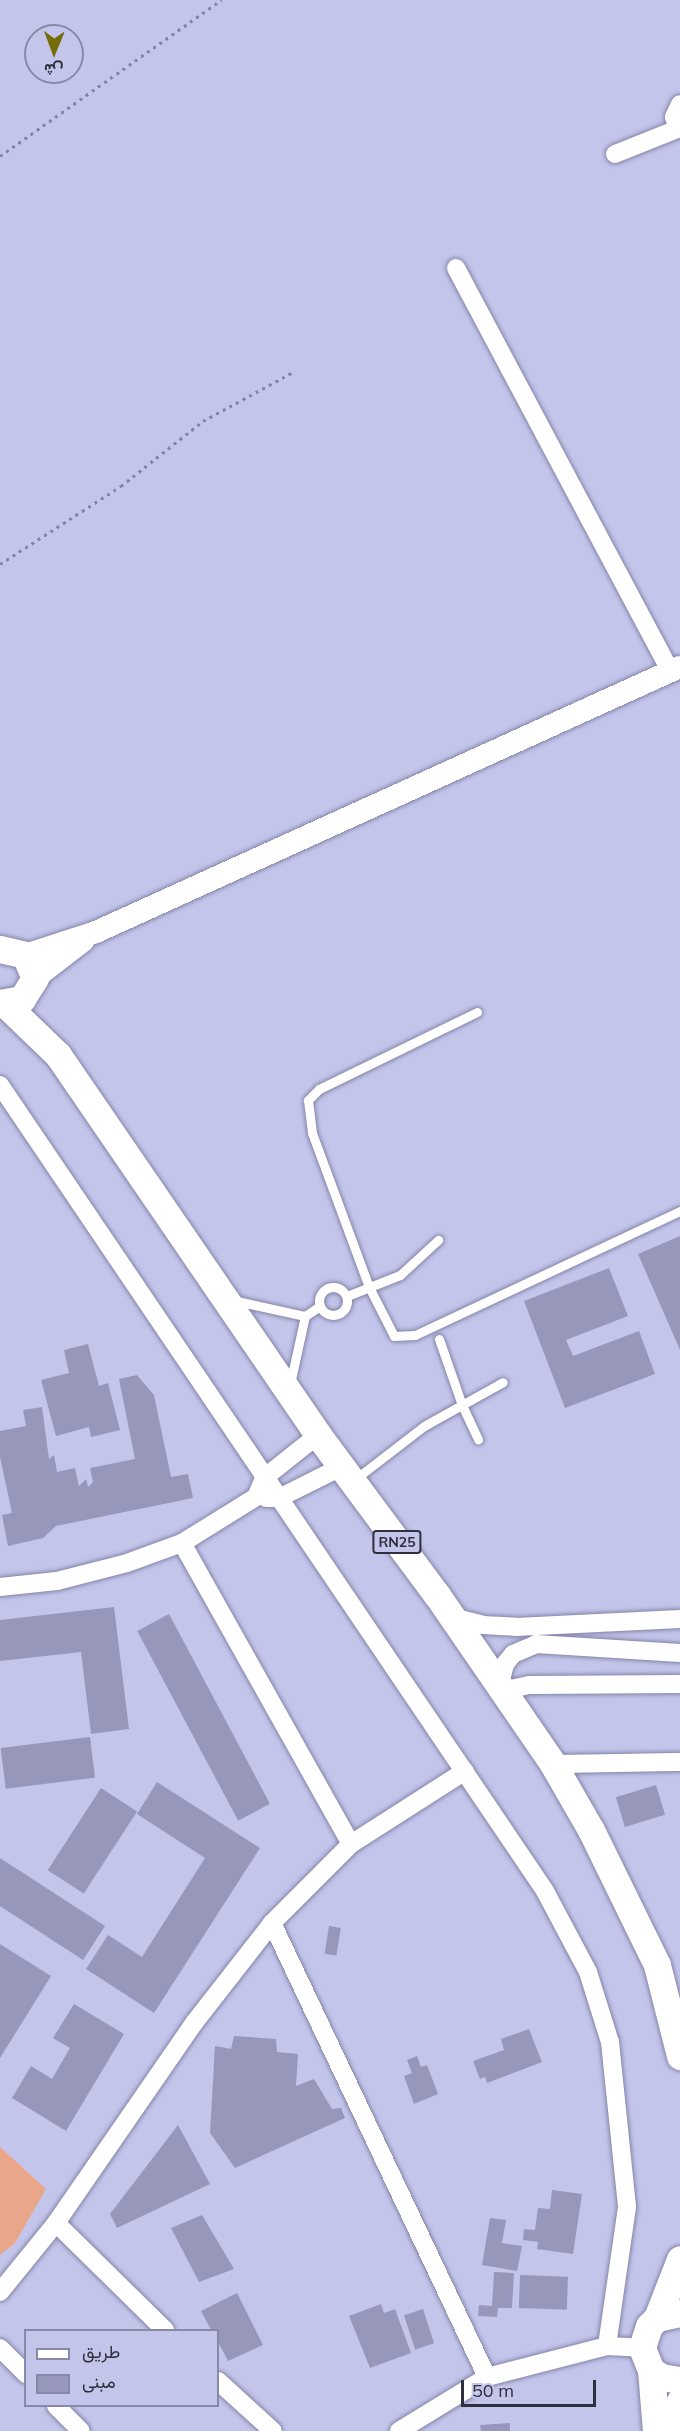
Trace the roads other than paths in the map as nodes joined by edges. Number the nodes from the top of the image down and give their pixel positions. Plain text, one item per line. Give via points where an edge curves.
1 (680, 104) edge
2 (679, 129) edge
3 (615, 154) dead end
4 (456, 268) dead end
5 (675, 669) edge
6 (17, 959) edge
7 (3, 1003) edge
8 (477, 1012) dead end
9 (58, 1055) junction
10 (0, 1085) edge
11 (680, 1211) edge
12 (438, 1240) dead end
13 (369, 1287) junction
14 (347, 1296) junction
15 (224, 1298) junction
16 (320, 1306) junction
17 (305, 1316) junction
18 (439, 1339) dead end
19 (503, 1382) dead end
20 (288, 1391) junction
21 (462, 1405) junction
22 (318, 1435) junction
23 (478, 1439) dead end
24 (347, 1474) junction
25 (264, 1478) junction
26 (256, 1497) junction
27 (279, 1498) junction
28 (182, 1543) junction
29 (0, 1587) edge
30 (452, 1617) junction
31 (680, 1619) edge
32 (554, 1633) junction
33 (680, 1653) edge
34 (680, 1684) edge
35 (500, 1689) junction
36 (680, 1762) edge
37 (553, 1764) junction
38 (465, 1771) junction
39 (351, 1844) junction
40 (272, 1923) junction
41 (680, 2056) edge
42 (56, 2223) junction
43 (680, 2259) edge
44 (0, 2292) edge
45 (669, 2315) edge
46 (163, 2329) edge
47 (607, 2346) junction
48 (0, 2348) edge
49 (647, 2359) junction
50 (24, 2372) edge
51 (487, 2378) junction
52 (680, 2380) edge
53 (219, 2382) edge
54 (680, 2401) edge
55 (57, 2407) edge
56 (74, 2429) edge
57 (273, 2431) edge
58 (399, 2431) edge
59 (656, 2431) edge
60 (664, 2431) edge

1 - 2 street via 674,117
2 - 3 street
4 - 5 street
5 - 6 street via 96,932
6 - 7 main road, RN25 via 22,999
6 - 9 main road, RN25
7 - 9 main road, RN25
8 - 13 lane via 319,1089 308,1100 312,1133
9 - 15 main road, RN25
10 - 25 street
11 - 13 lane via 415,1335 394,1336
12 - 13 lane via 400,1275
13 - 14 lane
14 - 16 lane via 341,1313 329,1315
14 - 16 lane via 331,1286 321,1293
15 - 17 lane
15 - 20 main road, RN25
16 - 17 lane
17 - 20 lane
18 - 21 lane
19 - 21 lane
20 - 22 main road, RN25
21 - 23 lane
21 - 24 lane
22 - 24 main road, RN25
22 - 25 street
24 - 27 street
24 - 30 main road, RN25
25 - 26 street
25 - 27 street
26 - 27 street
26 - 28 street
27 - 38 street
28 - 29 street via 127,1563 57,1581
28 - 39 street
30 - 32 street
30 - 35 main road, RN25
31 - 32 street
32 - 33 street
32 - 35 street via 513,1654 503,1670
34 - 35 street via 530,1685
35 - 37 main road, RN25
36 - 37 street
37 - 41 main road, RN25 via 591,1830 657,1965
38 - 39 street
38 - 47 street via 545,1891 573,1941 588,1971 610,2042 627,2207
39 - 40 street
40 - 42 street via 194,2023
40 - 51 street
42 - 44 street
42 - 46 street
43 - 45 main road
45 - 49 main road via 649,2326
47 - 49 street
47 - 51 street via 549,2358
48 - 50 street
49 - 52 main road via 661,2377
49 - 59 main road
51 - 58 street
53 - 57 street
54 - 60 main road
55 - 56 street

